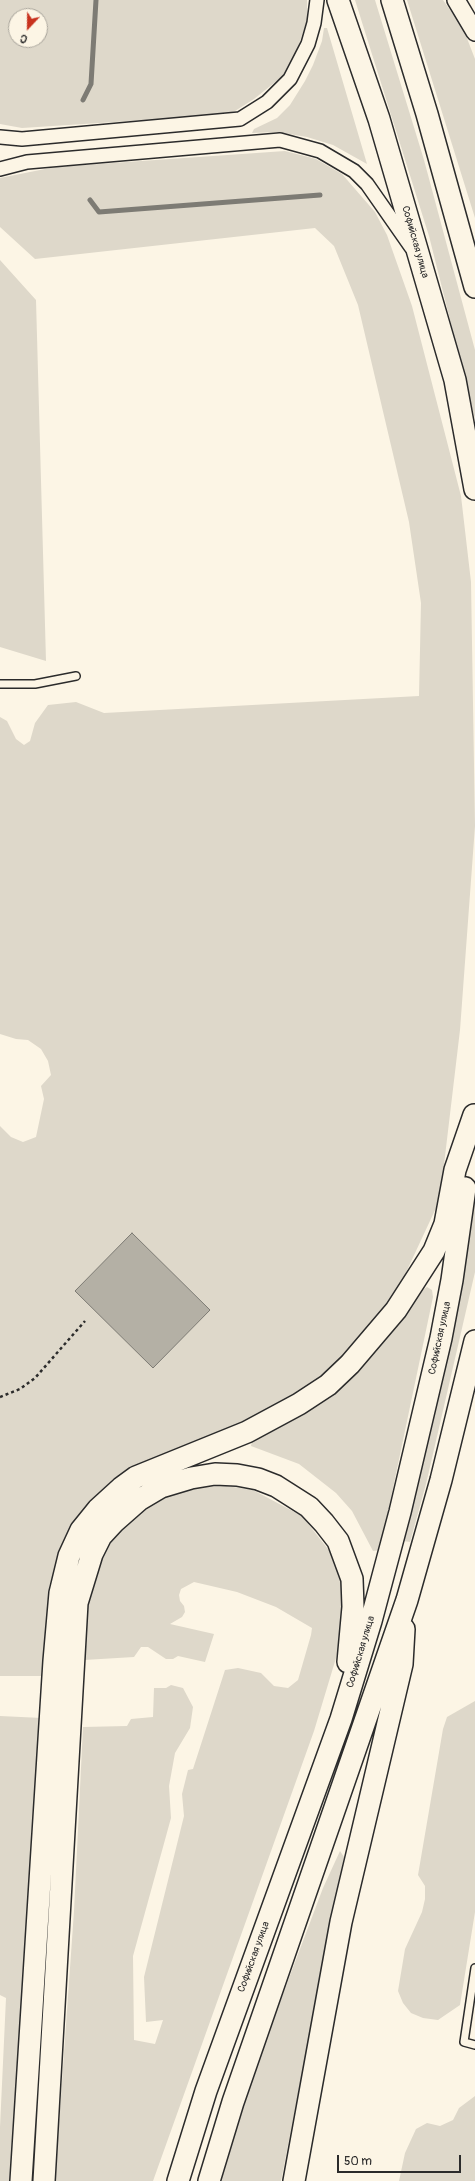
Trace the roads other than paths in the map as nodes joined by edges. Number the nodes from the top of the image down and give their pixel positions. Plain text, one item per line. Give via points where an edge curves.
1 (317, 0) edge
2 (338, 0) edge
3 (392, 0) edge
4 (456, 0) edge
5 (475, 32) edge
6 (0, 137) edge
7 (0, 169) edge
8 (422, 264) junction
9 (475, 286) edge
10 (475, 489) edge
11 (76, 676) dead end
12 (0, 684) edge
13 (475, 1110) edge
14 (475, 1341) edge
15 (407, 1600) junction
16 (341, 1719) junction
17 (475, 1968) edge
18 (475, 2045) edge
19 (22, 2181) edge
20 (44, 2181) edge
21 (178, 2181) edge
22 (209, 2181) edge
23 (294, 2181) edge

1 - 6 street via 308,44 290,79 267,102 240,120 22,139
2 - 8 main road, Софийская улица via 379,119
3 - 9 main road
4 - 5 street
7 - 8 street via 27,162 280,140 294,143 320,151 354,171 367,184
8 - 10 main road, Софийская улица via 455,380
11 - 12 lane via 35,684
13 - 16 main road, Софийская улица via 441,1338 398,1519
13 - 19 main road via 456,1170 445,1224 434,1251 396,1310 350,1364 328,1385 247,1432 136,1477 90,1519 81,1530 69,1556 60,1593 54,1661
14 - 15 main road via 441,1480
15 - 22 main road via 233,2102
15 - 23 main road via 402,1664 341,1922
16 - 20 main road via 351,1644 352,1579 338,1541 309,1507 276,1486 258,1479 215,1474 161,1487 139,1500 101,1536 84,1576 78,1603
16 - 21 main road, Софийская улица via 206,2091
17 - 18 lane via 464,2042

